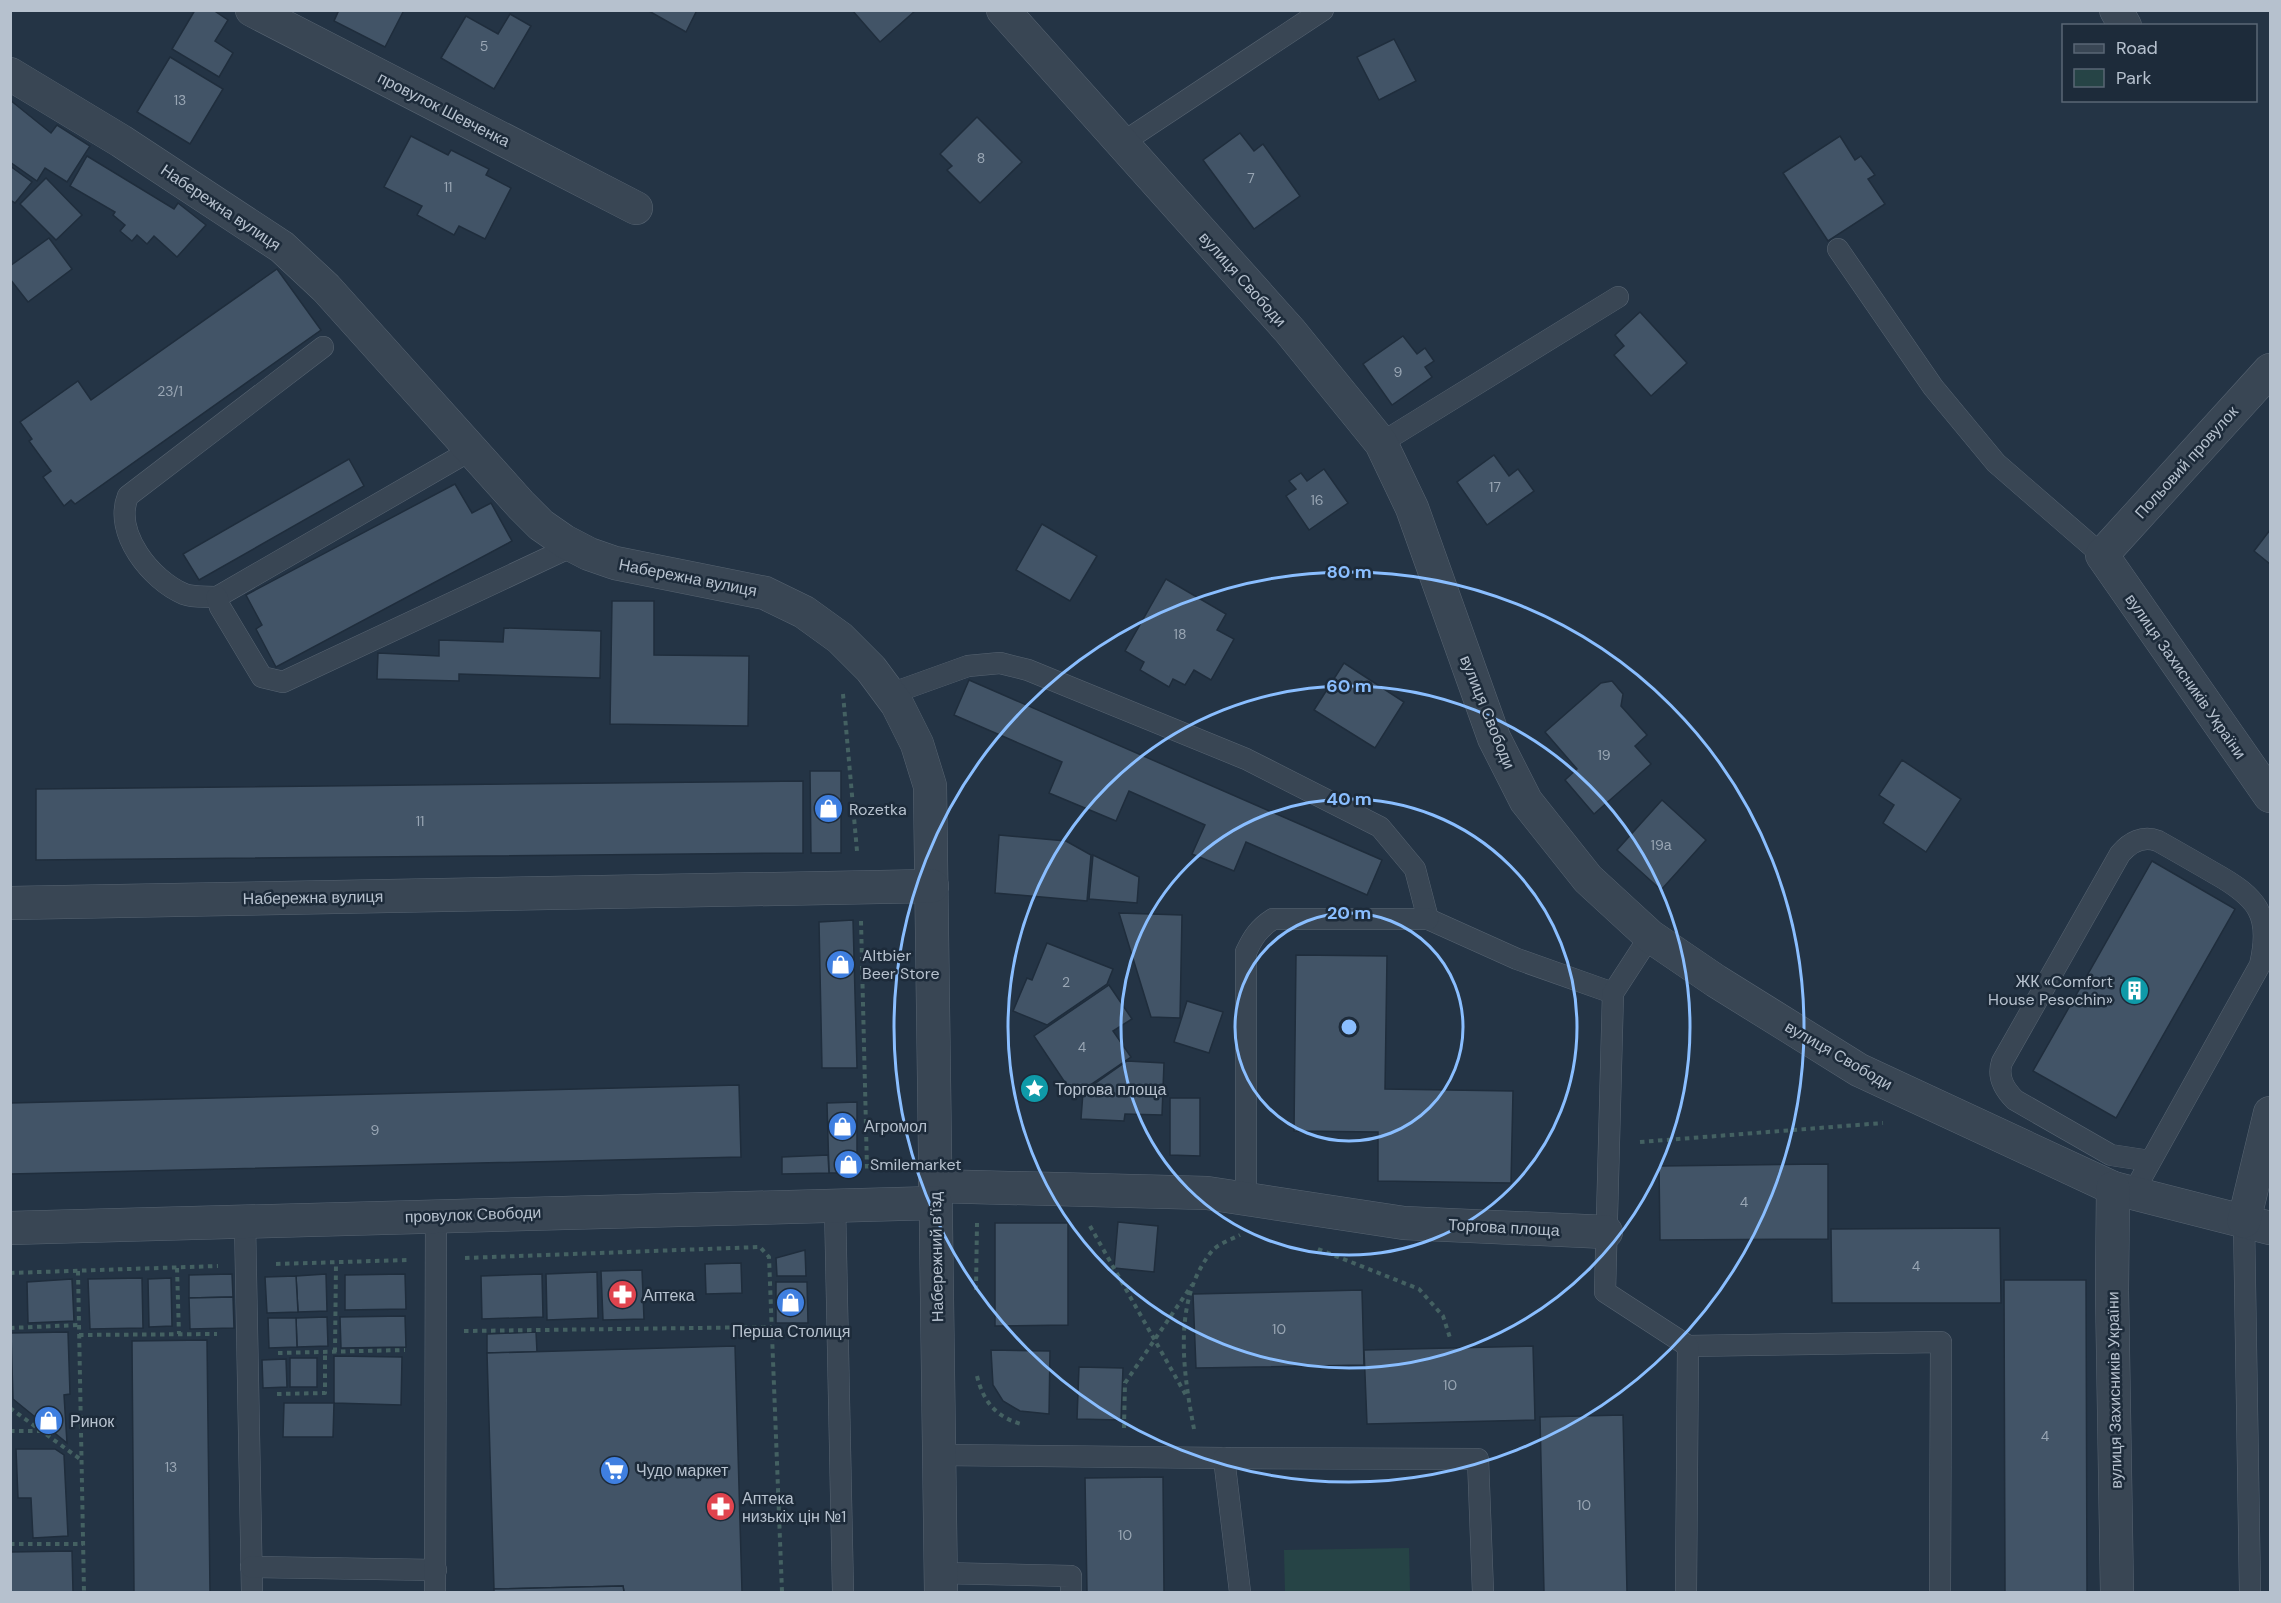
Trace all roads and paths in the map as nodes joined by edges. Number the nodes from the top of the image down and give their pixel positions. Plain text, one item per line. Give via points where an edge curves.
1 (252, 10) edge
2 (1003, 10) edge
3 (1323, 10) edge
4 (2116, 10) edge
5 (2124, 24) edge
6 (10, 74) edge
7 (1122, 143) junction
8 (636, 208) dead end
9 (1838, 249) dead end
10 (1618, 297) dead end
11 (323, 347) dead end
12 (2271, 370) edge
13 (1381, 444) junction
14 (473, 450) junction
15 (573, 546) junction
16 (2102, 555) junction
17 (217, 597) junction
18 (854, 652) junction
19 (890, 694) junction
20 (2271, 796) edge
21 (932, 886) junction
22 (860, 887) junction
23 (10, 903) edge
24 (1428, 919) junction
25 (1650, 936) junction
26 (1613, 993) junction
27 (2271, 1113) edge
28 (1888, 1123) dead end
29 (1609, 1144) junction
30 (2150, 1161) junction
31 (2123, 1190) junction
32 (935, 1195) junction
33 (1246, 1200) junction
34 (867, 1204) junction
35 (835, 1205) junction
36 (436, 1215) junction
37 (977, 1218) dead end
38 (245, 1222) junction
39 (1090, 1225) dead end
40 (2257, 1225) edge
41 (10, 1228) edge
42 (1235, 1230) dead end
43 (1606, 1232) junction
44 (1309, 1246) dead end
45 (436, 1259) junction
46 (336, 1262) junction
47 (246, 1265) junction
48 (177, 1268) junction
49 (78, 1271) junction
50 (10, 1273) edge
51 (1194, 1282) junction
52 (976, 1299) dead end
53 (79, 1325) junction
54 (772, 1327) junction
55 (10, 1328) edge
56 (179, 1334) junction
57 (79, 1335) junction
58 (436, 1340) junction
59 (1154, 1341) junction
60 (1451, 1341) dead end
61 (247, 1344) junction
62 (1688, 1346) junction
63 (325, 1352) junction
64 (335, 1352) junction
65 (975, 1369) dead end
66 (249, 1395) junction
67 (1188, 1398) junction
68 (10, 1408) edge
69 (1033, 1427) dead end
70 (1112, 1428) dead end
71 (1124, 1428) junction
72 (1136, 1428) dead end
73 (1183, 1429) dead end
74 (1194, 1429) junction
75 (1206, 1429) dead end
76 (10, 1431) edge
77 (42, 1431) junction
78 (938, 1455) junction
79 (1224, 1458) junction
80 (81, 1459) junction
81 (10, 1544) edge
82 (83, 1544) junction
83 (251, 1568) junction
84 (435, 1570) junction
85 (941, 1583) edge
86 (84, 1593) edge
87 (252, 1593) edge
88 (435, 1593) edge
89 (782, 1593) edge
90 (843, 1593) edge
91 (1071, 1593) edge
92 (1240, 1593) edge
93 (1483, 1593) edge
94 (1686, 1593) edge
95 (1940, 1593) edge
96 (2117, 1593) edge
97 (2250, 1593) edge

1 - 8 street, провулок Шевченка
2 - 7 street, вулиця Свободи
3 - 7 lane
4 - 5 street
6 - 14 street, Набережна вулиця via 282,246 326,288
7 - 13 street, вулиця Свободи via 1290,331
9 - 16 lane via 1933,387 1996,463
10 - 13 lane
11 - 17 lane via 128,496 123,517 128,534 148,566 164,583 187,595
12 - 16 street, Польовий провулок
13 - 25 street, вулиця Свободи via 1412,508 1494,738 1526,801 1588,879
14 - 15 street, Набережна вулиця via 541,525
14 - 17 lane
15 - 17 lane via 283,682 262,677
15 - 18 street, Набережна вулиця via 615,563 765,592 804,612
16 - 20 street, вулиця Захисників України
18 - 19 street, Набережна вулиця
18 - 22 path via 842,676 842,689
19 - 21 street, Набережна вулиця via 917,744 930,786
19 - 24 lane via 968,666 1000,663 1028,670 1246,759 1380,826 1415,869
21 - 22 street, Набережна вулиця
21 - 32 street, Набережний в’їзд
22 - 23 street, Набережна вулиця
22 - 34 path
24 - 26 lane via 1517,959
24 - 33 lane via 1273,919 1253,937 1246,952
25 - 26 lane
25 - 31 street, вулиця Свободи via 1858,1070
26 - 29 lane
27 - 40 street
28 - 29 path
29 - 43 lane
30 - 30 lane via 2111,1155 2015,1100 2002,1084 2000,1071 2120,854 2133,842 2148,838 2249,894 2261,914 2265,936 2260,965
30 - 31 lane
31 - 40 street, вулиця Свободи
31 - 96 street, вулиця Захисників України
32 - 33 street, Торгова площа via 1207,1193
32 - 34 street, провулок Свободи
32 - 78 street, Набережний в’їзд
33 - 43 street, Торгова площа via 1404,1223
34 - 35 street, провулок Свободи
35 - 36 street, провулок Свободи
35 - 90 lane
36 - 38 street, провулок Свободи
36 - 45 lane
37 - 52 path
38 - 41 street, провулок Свободи
38 - 47 lane
39 - 59 path
40 - 97 lane
42 - 51 path via 1246,1232 1213,1249
43 - 62 lane via 1605,1292
44 - 60 path via 1419,1289 1443,1317
45 - 46 path
45 - 54 path via 760,1247 769,1257
45 - 58 lane
46 - 47 path
46 - 64 path
47 - 48 path
47 - 61 lane
48 - 49 path
48 - 56 path
49 - 50 path
49 - 53 path
51 - 59 path
51 - 67 path via 1184,1323
53 - 55 path
53 - 57 path
54 - 58 path
54 - 89 path
56 - 57 path
56 - 61 path
57 - 80 path
58 - 64 path
58 - 84 lane
59 - 67 path
59 - 71 path via 1125,1383
61 - 63 path
61 - 66 lane
62 - 94 lane
62 - 95 lane via 1941,1342
63 - 64 path
63 - 66 path via 325,1393
65 - 69 path via 980,1391 992,1410
66 - 83 lane
67 - 74 path
68 - 77 path
70 - 71 path
71 - 72 path
73 - 74 path
74 - 75 path
76 - 77 path
77 - 80 path
78 - 79 lane
78 - 85 street, Набережний в’їзд
79 - 92 lane
79 - 93 lane via 1478,1459
80 - 82 path
81 - 82 path
82 - 86 path
83 - 84 lane
83 - 87 lane
84 - 88 lane
85 - 91 lane via 1071,1576

